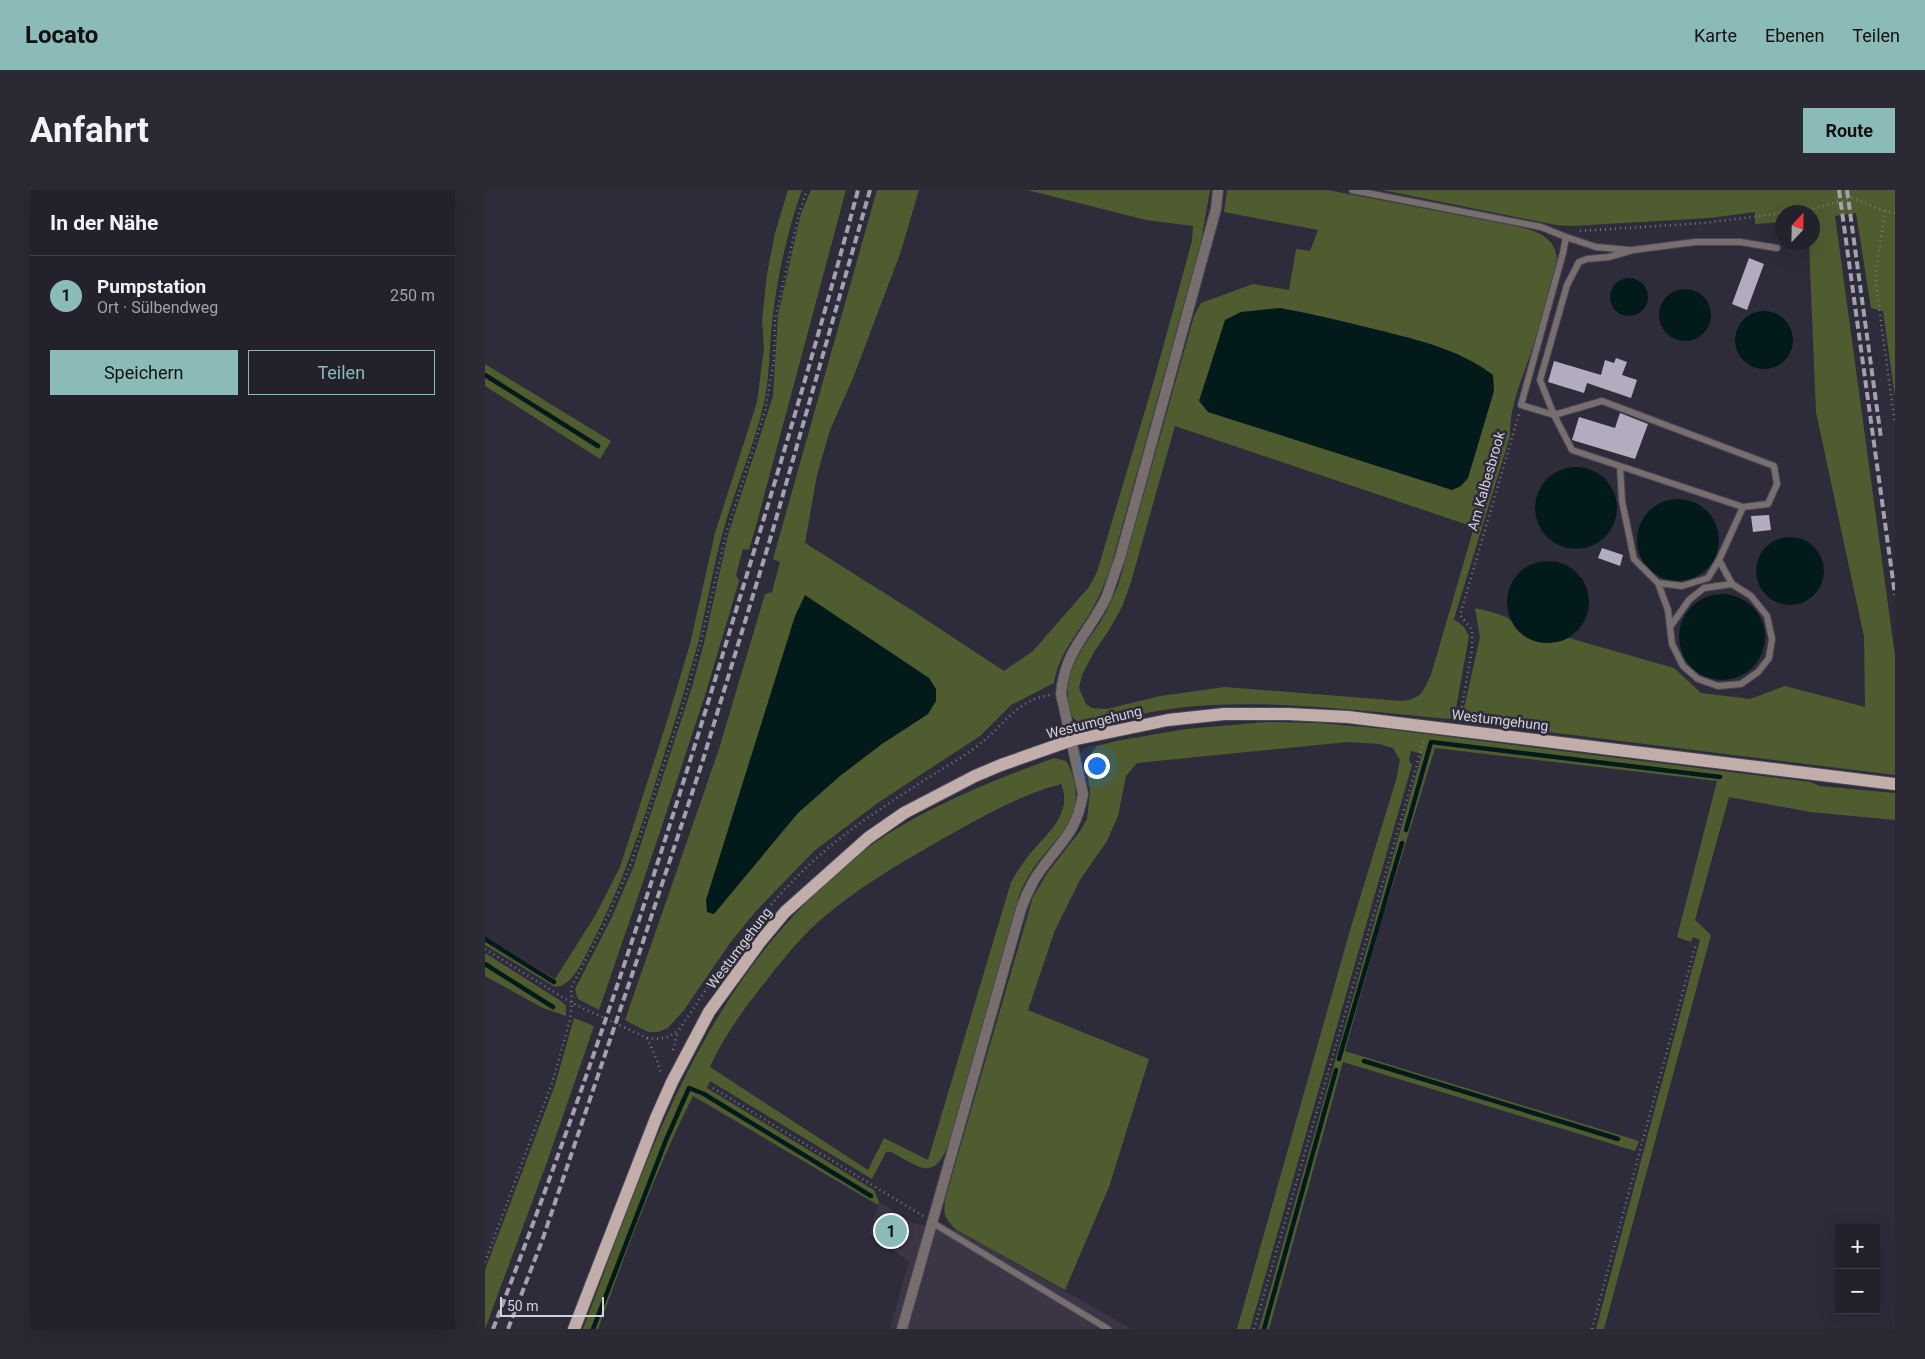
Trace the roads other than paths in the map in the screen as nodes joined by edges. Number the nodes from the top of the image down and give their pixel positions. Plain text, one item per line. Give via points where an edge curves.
1 (1217, 190) edge
2 (1352, 190) edge
3 (1566, 238) junction
4 (1775, 248) edge
5 (1633, 250) junction
6 (1554, 415) junction
7 (1621, 466) junction
8 (1743, 507) junction
9 (1719, 560) junction
10 (1659, 583) junction
11 (1732, 584) junction
12 (1670, 626) junction
13 (1071, 740) junction
14 (1895, 784) edge
15 (933, 1223) junction
16 (574, 1329) edge
17 (902, 1329) edge
18 (1108, 1329) edge

1 - 13 street via 1216,209 1120,558 1106,597 1078,641 1062,678 1061,694
2 - 3 lane via 1541,227
3 - 5 lane via 1596,247
3 - 6 lane via 1521,405
4 - 5 lane via 1740,242 1695,242
5 - 6 lane via 1587,259 1579,262 1573,271 1540,380
6 - 7 lane via 1572,450
6 - 8 lane via 1602,401 1775,466 1777,484 1768,504
7 - 8 lane
7 - 10 lane via 1622,501 1634,559
8 - 9 lane
9 - 10 lane via 1708,578 1682,586
9 - 11 lane
10 - 12 lane
11 - 12 lane via 1704,588 1689,600
11 - 12 lane via 1751,596 1767,616 1772,640 1769,658 1759,672 1741,684 1718,686 1698,680 1683,666 1672,644
13 - 14 main road, Westumgehung via 1168,720 1224,714 1307,714
13 - 15 street via 1083,794 1077,822 1034,880 1021,909
13 - 16 main road, Westumgehung via 975,776 904,813 868,838 785,912 709,1012 679,1066 639,1159
15 - 17 street
15 - 18 lane

